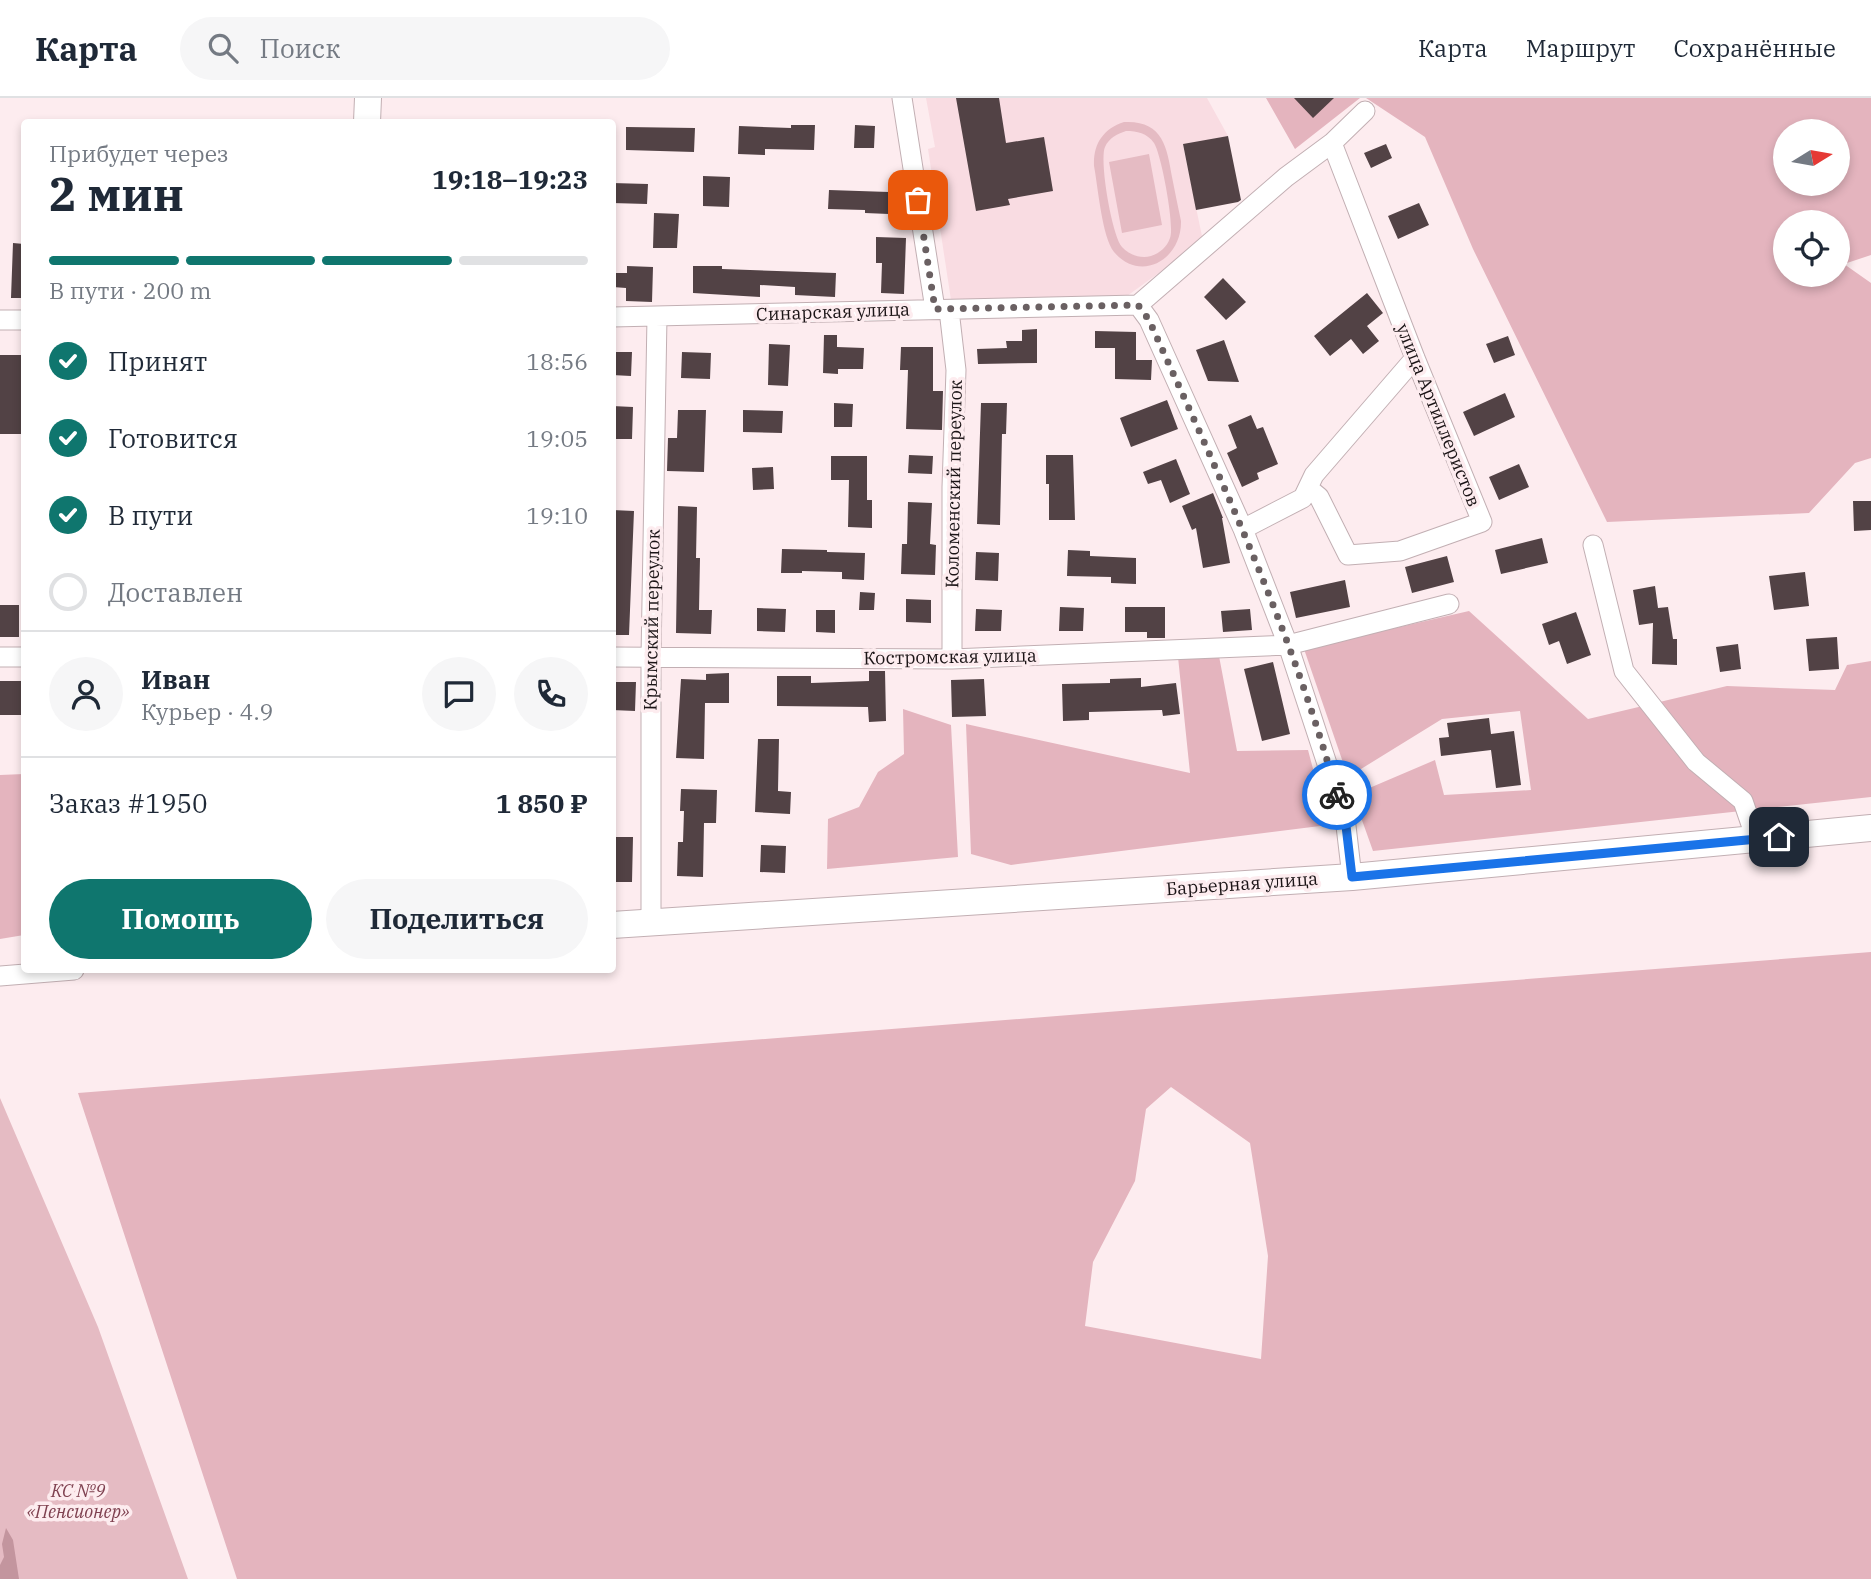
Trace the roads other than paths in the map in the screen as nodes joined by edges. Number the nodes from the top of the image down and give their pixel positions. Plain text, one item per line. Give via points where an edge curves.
1 (368, 98) edge
2 (902, 98) edge
3 (1365, 111) dead end
4 (367, 119) edge
5 (1332, 143) junction
6 (1138, 305) junction
7 (942, 310) junction
8 (616, 317) edge
9 (657, 317) junction
10 (0, 320) edge
11 (21, 320) edge
12 (1415, 358) junction
13 (1308, 488) junction
14 (1243, 529) junction
15 (1593, 545) dead end
16 (1449, 604) dead end
17 (1288, 645) junction
18 (0, 657) edge
19 (21, 657) edge
20 (616, 657) edge
21 (651, 657) junction
22 (952, 659) junction
23 (1871, 828) edge
24 (1756, 839) junction
25 (1352, 877) junction
26 (651, 922) junction
27 (616, 925) edge
28 (37, 973) edge
29 (0, 976) edge

1 - 4 street
2 - 7 street, Коломенский переулок
3 - 5 street
5 - 6 street
5 - 12 street, улица Артиллеристов
6 - 7 street, Синарская улица
6 - 14 street via 1149,320
7 - 9 street, Синарская улица
7 - 22 street, Коломенский переулок via 956,370
8 - 9 street, Синарская улица
9 - 21 street, Крымский переулок
10 - 11 street
12 - 13 street via 1314,475
12 - 13 street, улица Артиллеристов via 1482,522 1400,551 1348,555 1319,498
13 - 14 street via 1303,498
14 - 17 street
15 - 24 street via 1624,671 1696,762 1743,801
16 - 17 street, Костромская улица
17 - 22 street, Костромская улица
17 - 25 street via 1346,826
18 - 19 street
20 - 21 street, Костромская улица
21 - 22 street, Костромская улица
21 - 26 street, Крымский переулок
23 - 24 street, Барьерная улица
24 - 25 street, Барьерная улица
25 - 26 street, Барьерная улица
26 - 27 street, Барьерная улица
28 - 29 street

